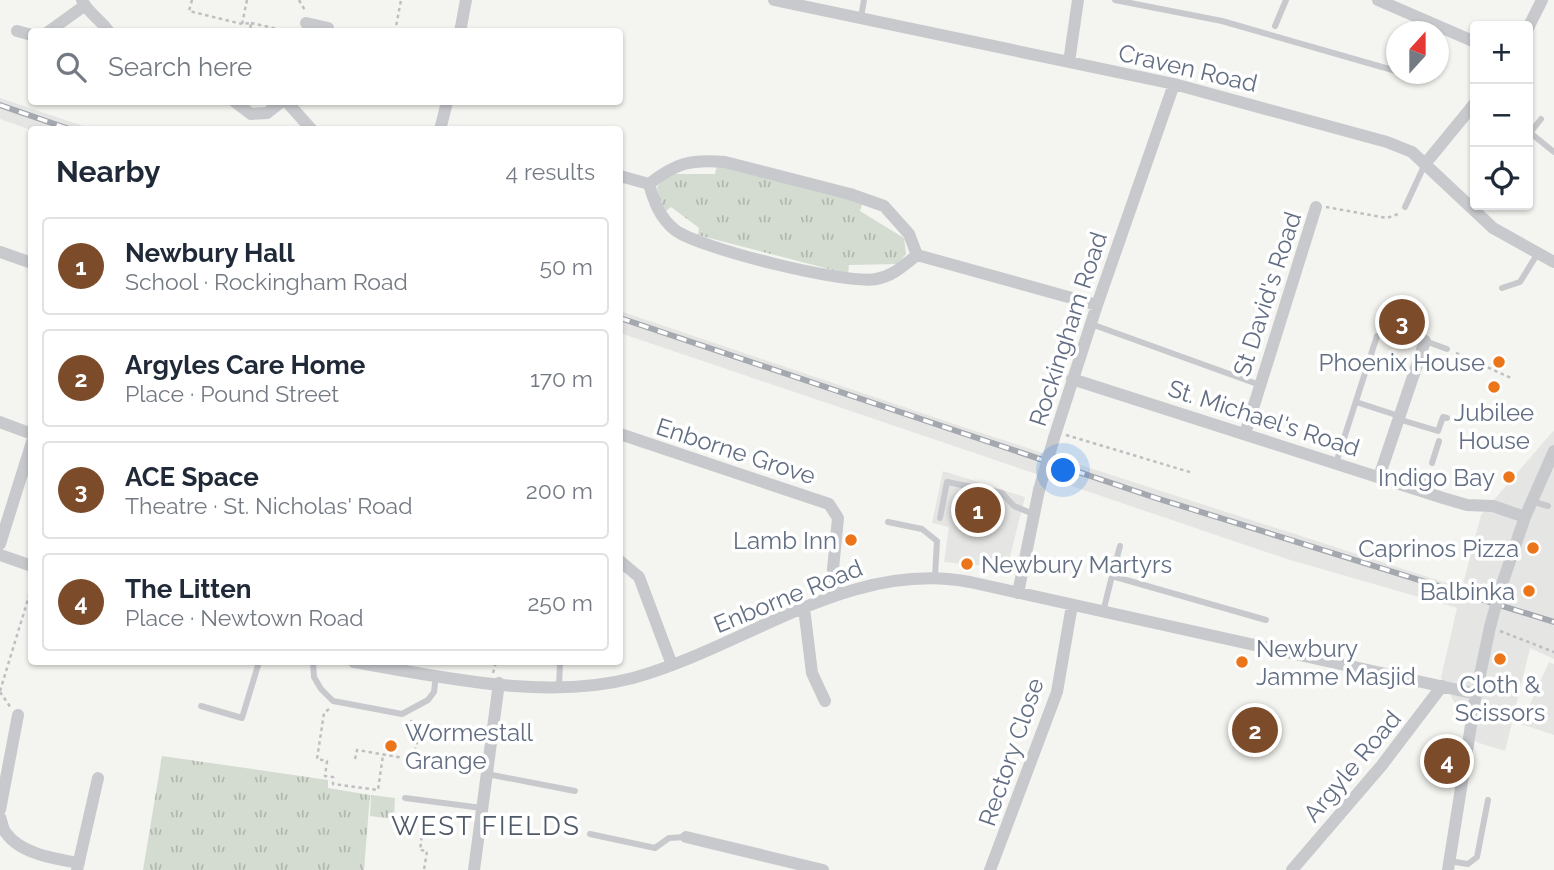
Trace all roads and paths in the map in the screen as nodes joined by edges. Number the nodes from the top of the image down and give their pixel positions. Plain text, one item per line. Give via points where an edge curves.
1 (192, 0) edge
2 (247, 0) edge
3 (401, 0) edge
4 (466, 0) edge
5 (774, 0) edge
6 (864, 0) edge
7 (1078, 0) edge
8 (1115, 0) edge
9 (1286, 0) edge
10 (1378, 0) edge
11 (1542, 0) edge
12 (83, 3) edge
13 (861, 17) junction
14 (1421, 21) edge
15 (1532, 21) edge
16 (251, 23) junction
17 (306, 23) dead end
18 (242, 24) junction
19 (1275, 26) dead end
20 (53, 28) edge
21 (106, 28) edge
22 (250, 28) edge
23 (273, 28) edge
24 (328, 28) edge
25 (396, 28) edge
26 (461, 28) edge
27 (18, 31) dead end
28 (1449, 33) edge
29 (28, 34) edge
30 (1470, 40) edge
31 (1069, 62) junction
32 (1386, 68) edge
33 (1174, 84) junction
34 (239, 105) edge
35 (277, 105) edge
36 (290, 105) edge
37 (447, 105) edge
38 (1470, 109) edge
39 (1541, 119) dead end
40 (308, 126) edge
41 (443, 126) edge
42 (1533, 128) edge
43 (1533, 135) edge
44 (1554, 152) edge
45 (1425, 164) junction
46 (623, 177) edge
47 (649, 184) junction
48 (1405, 206) joint
49 (1315, 207) dead end
50 (1337, 209) dead end
51 (0, 253) edge
52 (1538, 253) junction
53 (916, 255) junction
54 (28, 262) edge
55 (1554, 262) edge
56 (1502, 288) dead end
57 (1097, 305) junction
58 (1091, 324) junction
59 (1377, 336) dead end
60 (1425, 341) joint
61 (1447, 349) joint
62 (1511, 378) dead end
63 (1072, 379) junction
64 (1260, 385) junction
65 (1356, 402) junction
66 (1399, 417) junction
67 (1447, 418) dead end
68 (0, 422) edge
69 (28, 432) edge
70 (1245, 434) junction
71 (623, 435) edge
72 (1055, 435) junction
73 (1439, 441) dead end
74 (1554, 451) edge
75 (28, 455) edge
76 (1336, 463) junction
77 (1432, 463) dead end
78 (1193, 473) dead end
79 (1379, 477) junction
80 (1531, 501) junction
81 (1548, 506) dead end
82 (1035, 515) junction
83 (1525, 517) junction
84 (940, 518) dead end
85 (888, 522) dead end
86 (0, 544) edge
87 (1120, 546) dead end
88 (0, 555) edge
89 (623, 564) edge
90 (28, 565) edge
91 (934, 576) junction
92 (1112, 576) junction
93 (1018, 593) junction
94 (838, 594) junction
95 (28, 599) edge
96 (1072, 605) junction
97 (804, 608) junction
98 (1103, 612) junction
99 (1266, 620) dead end
100 (1490, 627) junction
101 (1554, 652) edge
102 (672, 664) junction
103 (258, 665) edge
104 (313, 665) edge
105 (373, 665) edge
106 (560, 665) edge
107 (436, 675) junction
108 (499, 684) junction
109 (1442, 686) junction
110 (559, 688) junction
111 (0, 692) edge
112 (1476, 694) junction
113 (332, 699) junction
114 (825, 701) dead end
115 (201, 706) dead end
116 (409, 711) junction
117 (18, 715) joint
118 (383, 755) junction
119 (355, 759) dead end
120 (486, 774) junction
121 (98, 778) dead end
122 (575, 791) dead end
123 (405, 798) dead end
124 (1488, 800) dead end
125 (482, 808) junction
126 (0, 810) edge
127 (0, 817) edge
128 (420, 824) dead end
129 (2, 834) edge
130 (590, 834) dead end
131 (685, 837) joint
132 (1448, 865) edge
133 (78, 867) edge
134 (424, 870) edge
135 (474, 870) edge
136 (823, 870) edge
137 (990, 870) edge
138 (1292, 870) edge

1 - 18 path via 189,11
2 - 18 path
3 - 25 path
4 - 26 street
5 - 13 street, Craven Road
6 - 13 lane
7 - 31 street
8 - 32 lane via 1222,21
9 - 19 lane
10 - 14 street
11 - 15 street
12 - 20 street
12 - 21 street
13 - 31 street, Craven Road
16 - 18 path
16 - 22 path
16 - 23 path
17 - 24 street
27 - 29 street
28 - 30 street
31 - 33 street, Craven Road
33 - 45 street, Craven Road via 1387,142 1412,152
33 - 57 street, Rockingham Road
34 - 35 street via 251,114 267,113
36 - 40 street
37 - 41 street
38 - 45 street
39 - 42 lane
43 - 44 lane
45 - 48 lane
45 - 52 street, Craven Road via 1493,228
46 - 47 street
47 - 53 street via 668,169 707,161 850,194 884,206 909,234
47 - 53 street via 655,206 675,230 698,242 832,278 859,281 891,276
48 - 50 path via 1387,218
49 - 64 street, St David's Road
51 - 54 street
52 - 55 street, Craven Road
52 - 56 lane via 1520,282
53 - 57 street
57 - 58 street, Rockingham Road
58 - 63 street, Rockingham Road
58 - 64 lane
59 - 65 lane
60 - 61 lane
60 - 66 street
61 - 62 path
63 - 70 street, St. Michael's Road
63 - 72 street, Rockingham Road
64 - 70 street, St David's Road
65 - 66 lane
65 - 76 lane
66 - 67 lane via 1438,431 1443,417
66 - 79 street
68 - 69 street
70 - 76 street, St. Michael's Road
71 - 94 street, Enborne Grove via 829,504 838,517 833,569
72 - 78 path
72 - 82 street, Rockingham Road, bridge
73 - 77 lane
74 - 80 street
75 - 86 street
76 - 79 street, St. Michael's Road
79 - 83 street, St. Michael's Road via 1424,485 1443,498
80 - 81 lane
80 - 83 street
82 - 84 lane via 1014,506 1002,494 947,482
82 - 93 street, Rockingham Road
83 - 100 street, bridge
85 - 91 lane via 922,529 937,541
87 - 92 lane
88 - 90 street
89 - 102 street via 639,577
91 - 93 street, Enborne Road
91 - 94 street, Enborne Road via 894,579
92 - 98 lane
92 - 99 lane
93 - 96 street, Enborne Road
94 - 97 street, Enborne Road
95 - 111 path
96 - 98 street, Enborne Road
96 - 137 street, Rectory Close via 1057,692
97 - 102 street, Enborne Road
97 - 114 street via 812,673
98 - 109 street, Enborne Road
100 - 101 path
100 - 112 street
102 - 110 street, Enborne Road via 633,678
103 - 115 lane via 242,718
104 - 113 lane via 314,677
105 - 107 street, Enborne Road
106 - 110 lane
107 - 108 street, Enborne Road
107 - 116 lane via 428,700
108 - 110 street, Enborne Road
108 - 120 street
109 - 112 street, Enborne Road
109 - 138 street, Argyle Road
111 - 117 path
112 - 132 street
113 - 116 lane via 402,714
113 - 118 path via 324,713 317,759 327,761 325,776 333,778 333,784 378,790
116 - 118 path via 414,727 419,728 414,754 404,758
117 - 126 street
118 - 119 path via 357,750
120 - 122 lane
120 - 125 street
121 - 133 street
123 - 125 lane
124 - 132 lane via 1477,857 1468,864
125 - 135 street
127 - 129 street
128 - 134 path via 420,849 427,851
129 - 133 street via 22,847
130 - 131 lane via 655,848 669,838
131 - 136 street

